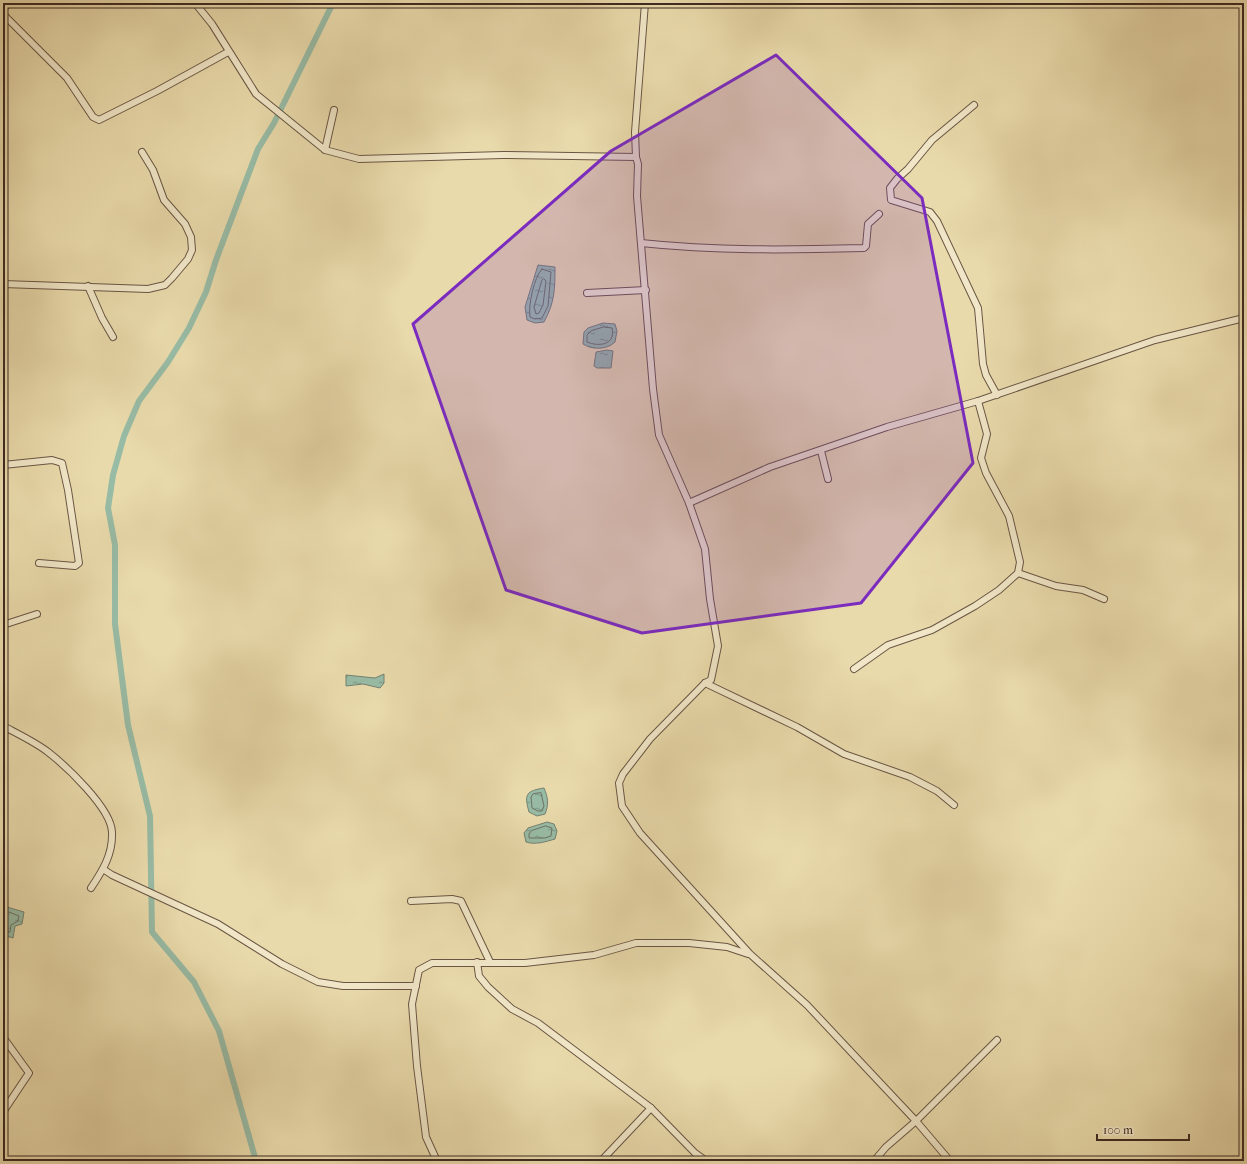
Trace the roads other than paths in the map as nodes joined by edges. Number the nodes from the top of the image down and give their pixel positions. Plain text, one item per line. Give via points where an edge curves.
1 (9, 3) edge
2 (195, 3) edge
3 (645, 3) edge
4 (3, 8) edge
5 (3, 14) edge
6 (228, 52) junction
7 (974, 105) dead end
8 (334, 110) dead end
9 (325, 150) junction
10 (142, 152) dead end
11 (636, 157) junction
12 (879, 214) dead end
13 (641, 243) junction
14 (3, 284) edge
15 (88, 286) junction
16 (646, 290) junction
17 (588, 293) dead end
18 (1244, 318) edge
19 (113, 337) dead end
20 (997, 395) junction
21 (978, 401) junction
22 (821, 451) junction
23 (3, 465) edge
24 (828, 479) dead end
25 (689, 503) junction
26 (39, 563) dead end
27 (1018, 573) junction
28 (1104, 599) dead end
29 (37, 614) dead end
30 (3, 625) edge
31 (854, 669) dead end
32 (705, 683) junction
33 (3, 726) edge
34 (954, 805) dead end
35 (103, 869) junction
36 (91, 888) dead end
37 (411, 900) dead end
38 (750, 954) junction
39 (477, 962) junction
40 (490, 962) junction
41 (416, 986) junction
42 (3, 1037) edge
43 (997, 1040) dead end
44 (651, 1108) junction
45 (3, 1112) edge
46 (916, 1121) junction
47 (438, 1161) edge
48 (601, 1161) edge
49 (706, 1161) edge
50 (874, 1161) edge
51 (950, 1161) edge

1 - 4 street
2 - 6 street via 212,24
3 - 11 street via 635,132
5 - 6 street via 67,78 93,117 99,120
6 - 9 street via 256,94
7 - 20 street via 932,140 897,179 889,194 891,200 930,212 937,221 978,308 983,364
8 - 9 street
9 - 11 street via 359,159 503,155
10 - 15 street via 153,170 164,200 185,224 191,237 192,250 172,278 157,288
11 - 13 street
12 - 13 street via 868,224 864,248 685,248
13 - 16 street
14 - 15 street
15 - 19 street
16 - 17 street
16 - 25 street via 659,435
18 - 20 street via 1155,340
20 - 21 street
21 - 22 street via 887,427
21 - 27 street via 987,434 981,458 986,473 1009,516 1020,562
22 - 24 street
22 - 25 street via 770,467
23 - 26 street via 52,460 62,463 79,563 75,566
25 - 32 street via 705,549 718,646 711,680
27 - 28 street via 1056,586 1082,590
27 - 31 street via 975,606 932,630 888,645
29 - 30 street
32 - 34 street via 797,727 844,754 910,778 937,791
32 - 38 street via 650,739 623,774 619,791 622,806 640,833
33 - 35 street via 47,751 80,781 107,815 112,830 108,857
35 - 36 street
35 - 41 street via 218,924 282,964 318,982 343,986
37 - 40 street via 452,898 460,901
38 - 40 street via 727,947 689,943 636,943 594,955 525,963
38 - 46 street via 807,1005
39 - 40 street
39 - 41 street via 432,963 420,970
39 - 44 street via 479,976 512,1009 538,1023
41 - 47 street via 412,1004 417,1066 426,1137
42 - 45 street via 29,1073
43 - 46 street
44 - 48 street
44 - 49 street
46 - 50 street
46 - 51 street

